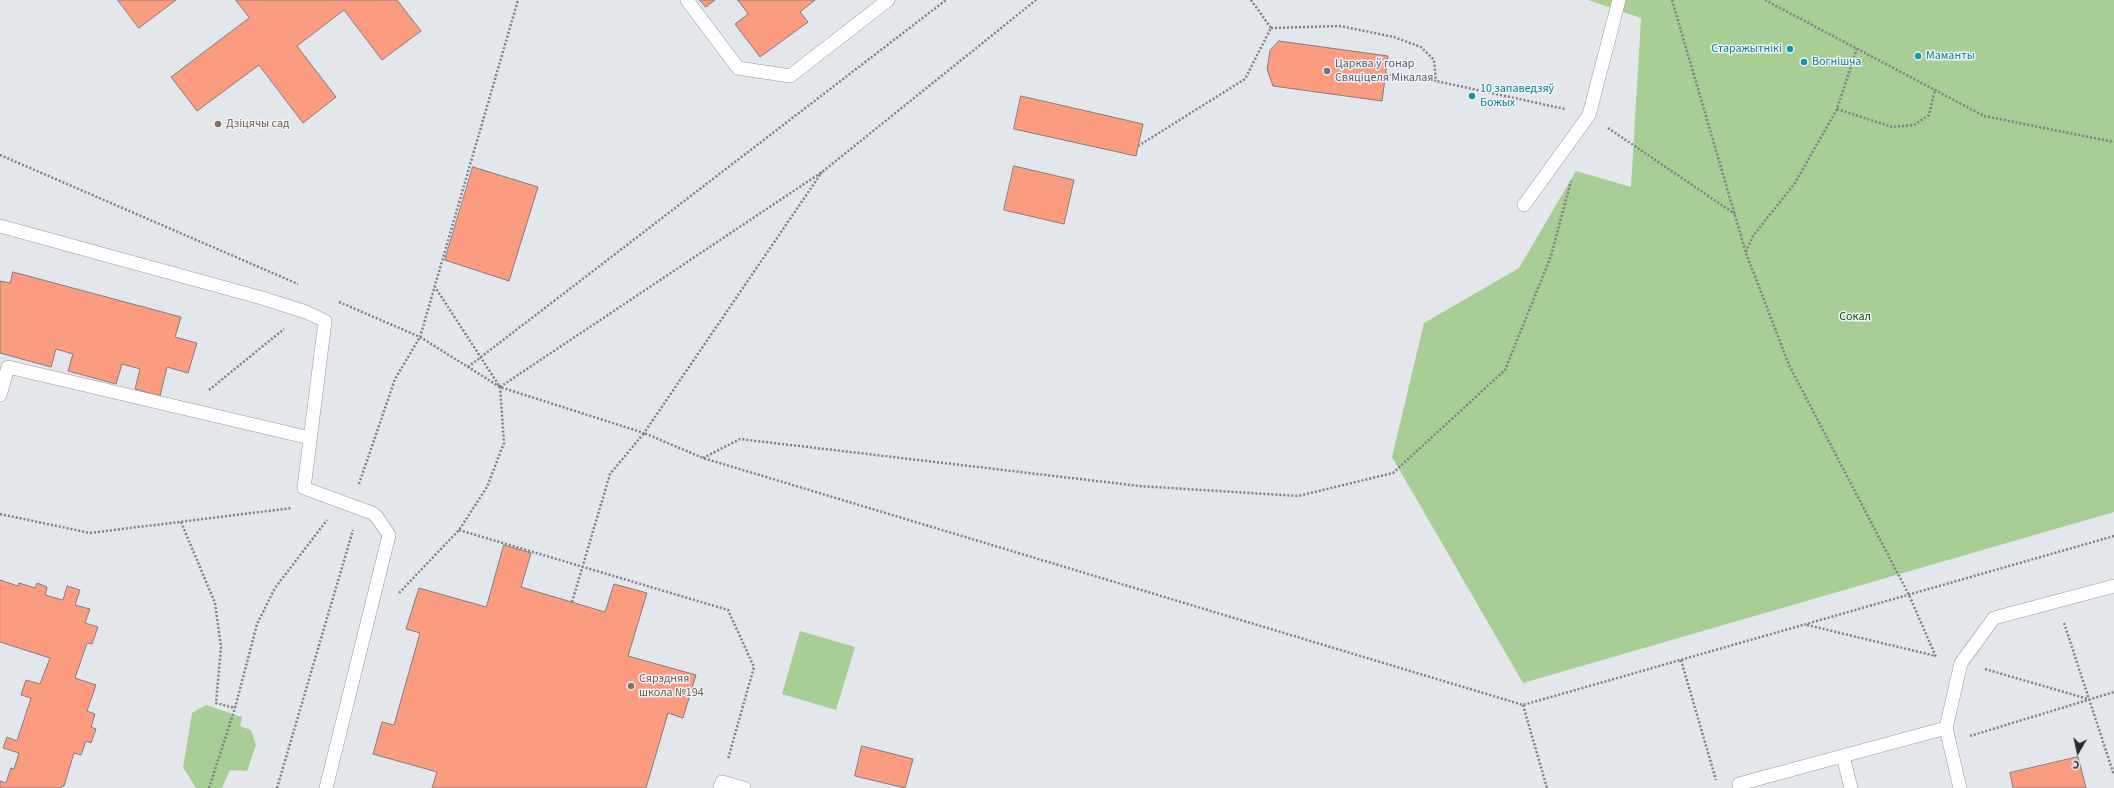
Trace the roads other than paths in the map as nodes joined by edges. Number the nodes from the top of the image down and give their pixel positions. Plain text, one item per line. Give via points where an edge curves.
1 (687, 0) edge
2 (888, 0) edge
3 (1619, 0) edge
4 (1524, 205) dead end
5 (0, 226) edge
6 (0, 395) edge
7 (310, 438) junction
8 (2114, 586) edge
9 (1946, 728) junction
10 (1843, 756) junction
11 (721, 785) edge
12 (326, 788) edge
13 (744, 788) edge
14 (1740, 788) edge
15 (1851, 788) edge
16 (1960, 788) edge

1 - 2 lane via 738,68 790,76
3 - 4 lane via 1589,115
5 - 7 lane via 306,312 325,321
6 - 7 lane via 8,367
7 - 12 lane via 304,488 377,517 389,536
8 - 9 lane via 1994,618 1961,662
9 - 10 lane
9 - 16 lane
10 - 14 lane via 1739,784
10 - 15 lane
11 - 13 lane

